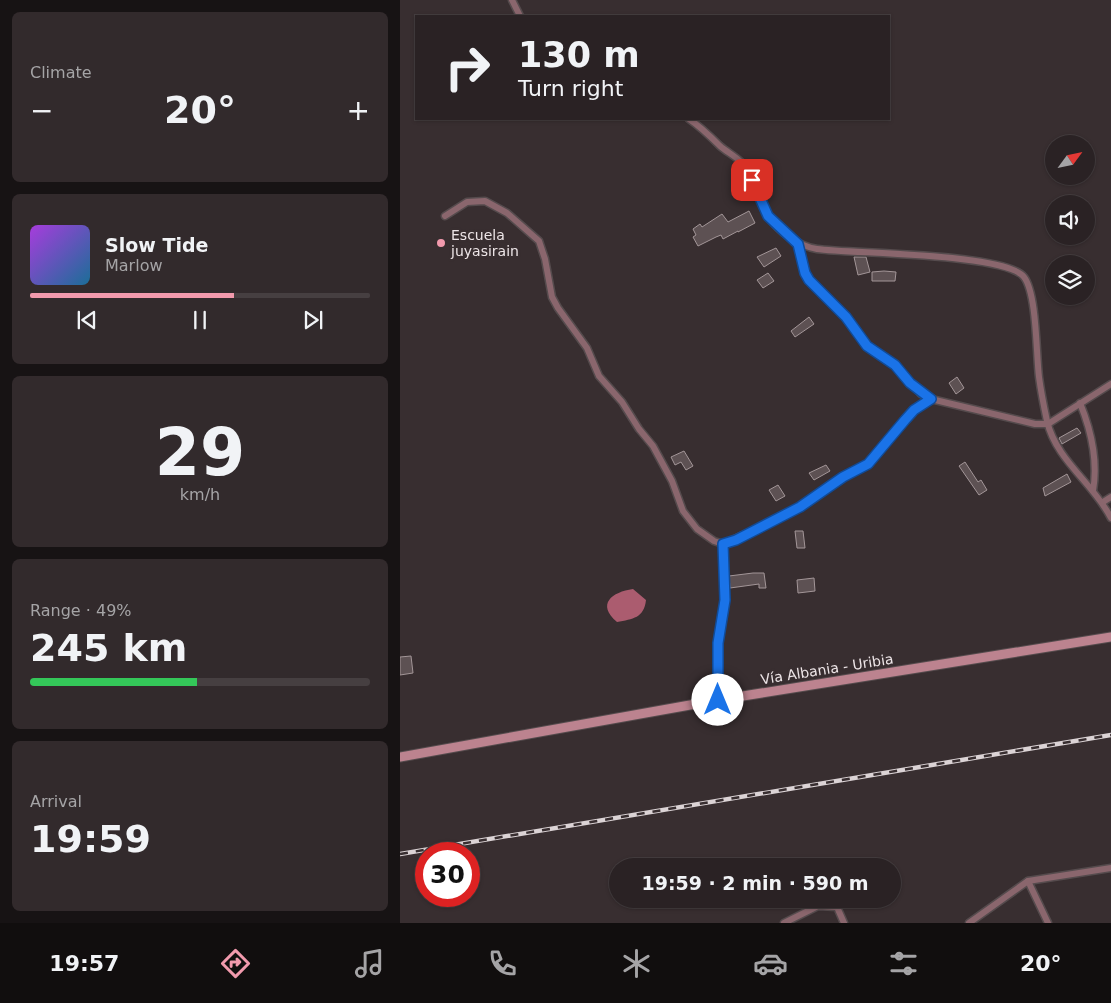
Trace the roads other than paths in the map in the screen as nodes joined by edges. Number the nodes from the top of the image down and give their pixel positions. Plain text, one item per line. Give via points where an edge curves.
1 (512, 0) edge
2 (520, 15) edge
3 (690, 120) edge
4 (445, 216) dead end
5 (798, 244) junction
6 (1111, 384) edge
7 (931, 399) junction
8 (1080, 403) junction
9 (1048, 424) junction
10 (1094, 491) junction
11 (1111, 497) edge
12 (1103, 502) junction
13 (1111, 518) edge
14 (723, 544) junction
15 (1111, 637) edge
16 (718, 700) junction
17 (400, 757) edge
18 (1111, 868) edge
19 (1028, 881) junction
20 (784, 923) edge
21 (844, 923) edge
22 (969, 923) edge
23 (1048, 923) edge

1 - 2 street
3 - 5 street via 741,162 768,216
4 - 14 street via 467,202 485,201 507,213 539,241 552,297 587,348 599,376 653,446 664,464 683,512 696,529 714,542
5 - 7 street via 809,280 846,317 867,346 895,365 910,383
5 - 9 street via 994,264 1011,267 1023,275 1032,298 1039,376
6 - 8 street
7 - 9 street via 1035,424
7 - 14 street via 914,410 868,464 800,507
8 - 9 street
8 - 10 street via 1087,421 1096,473
9 - 10 street via 1070,463
10 - 12 street
11 - 12 street
12 - 13 street
14 - 16 street via 725,600 718,643
15 - 16 main road, Vía Albania - Uribia
16 - 17 main road, Vía Albania - Uribia
18 - 19 street
19 - 22 street
19 - 23 street
20 - 21 street via 818,906 837,907

